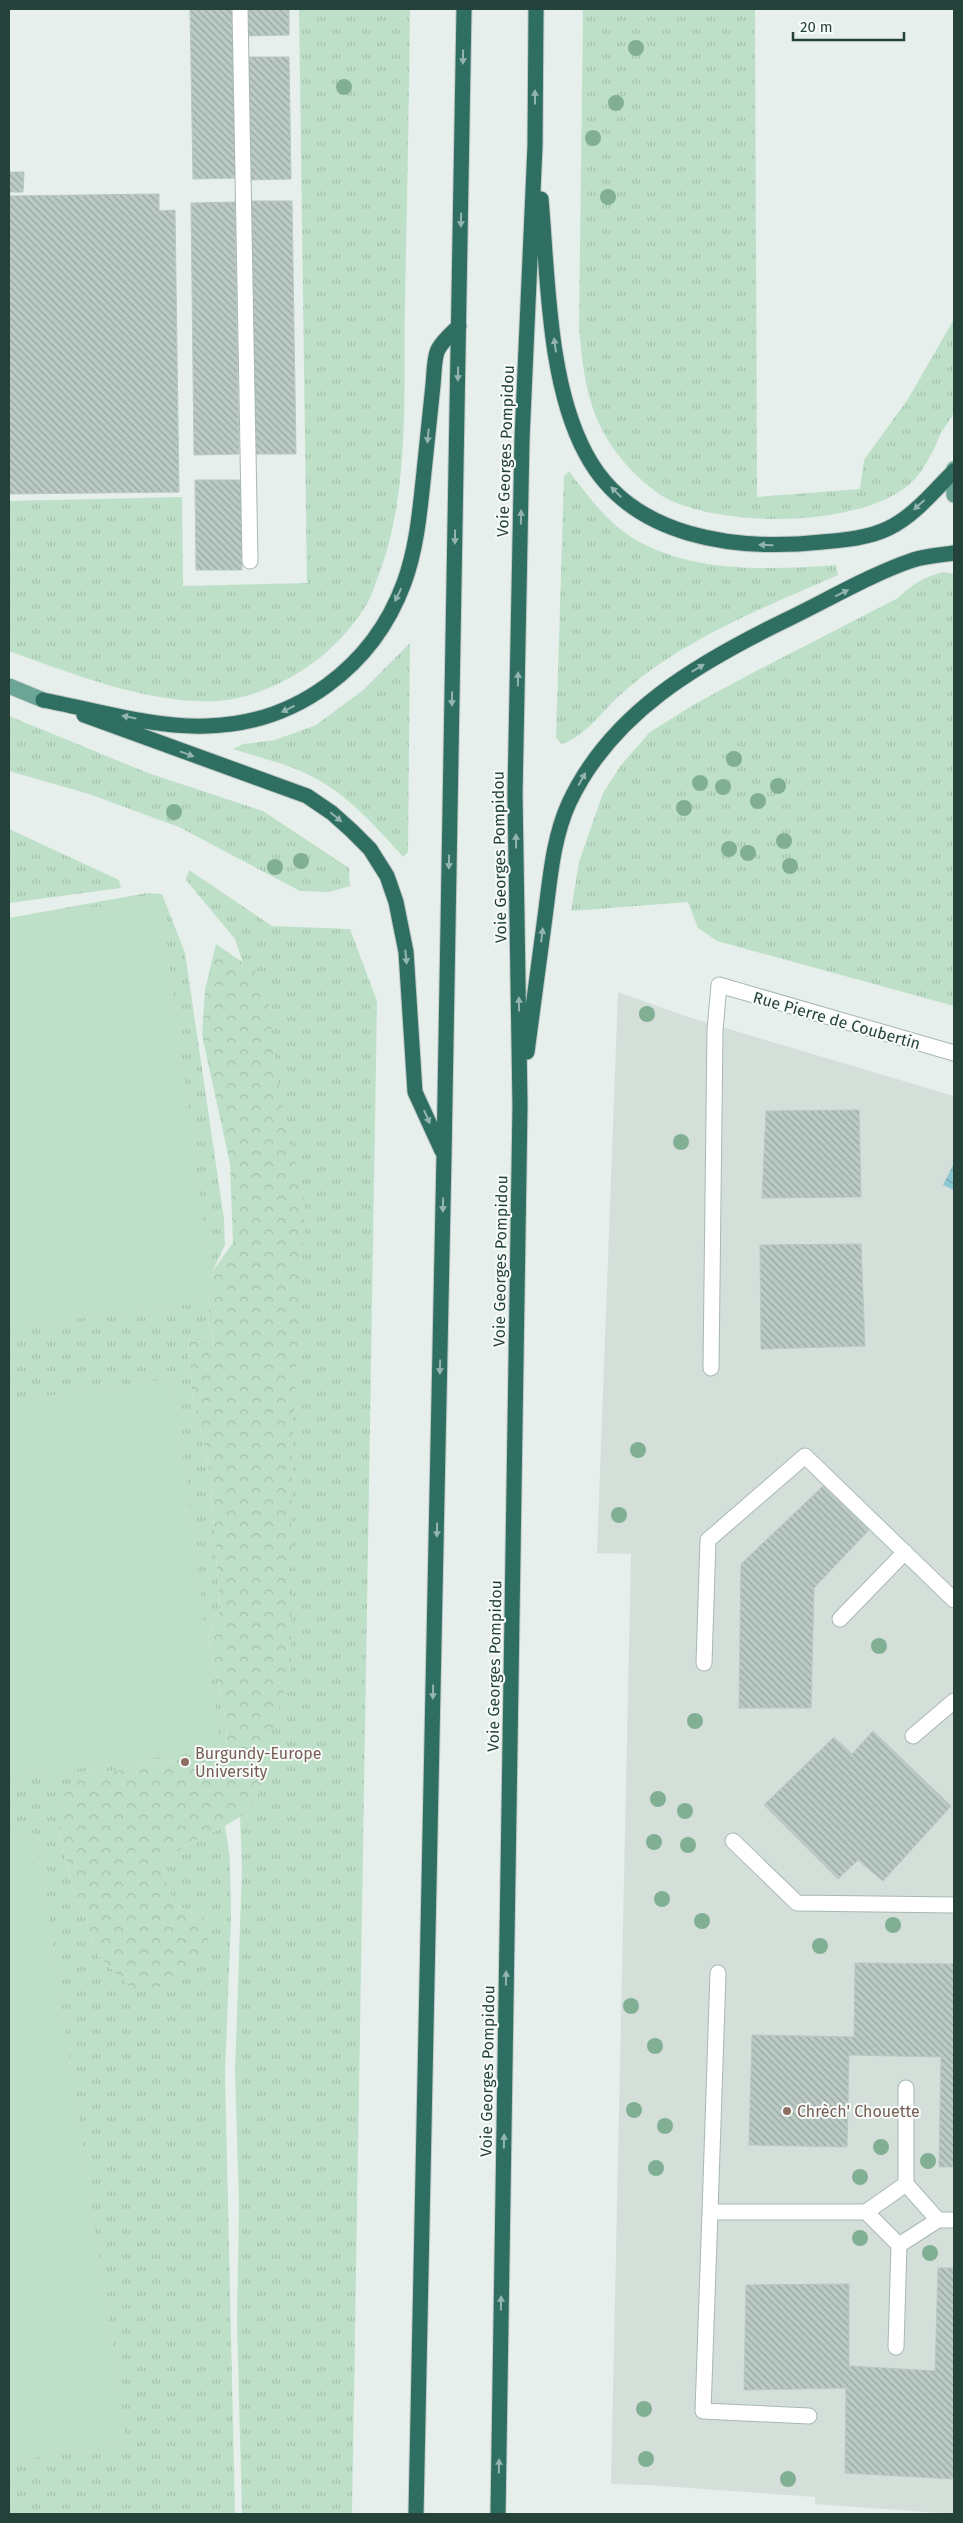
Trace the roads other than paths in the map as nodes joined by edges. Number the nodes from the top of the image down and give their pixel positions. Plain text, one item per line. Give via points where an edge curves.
1 (240, 9) edge
2 (464, 9) edge
3 (536, 9) edge
4 (535, 146) junction
5 (459, 326) junction
6 (954, 470) edge
7 (954, 494) edge
8 (954, 553) edge
9 (250, 561) dead end
10 (9, 686) edge
11 (43, 700) junction
12 (954, 1053) edge
13 (520, 1105) junction
14 (444, 1156) junction
15 (711, 1368) dead end
16 (904, 1552) junction
17 (954, 1600) edge
18 (840, 1619) dead end
19 (704, 1663) dead end
20 (954, 1701) edge
21 (913, 1736) dead end
22 (733, 1841) dead end
23 (954, 1905) edge
24 (718, 1973) dead end
25 (906, 2088) dead end
26 (906, 2184) junction
27 (710, 2212) junction
28 (866, 2212) junction
29 (938, 2220) junction
30 (954, 2220) edge
31 (899, 2245) junction
32 (896, 2347) dead end
33 (809, 2416) dead end
34 (416, 2514) edge
35 (498, 2514) edge

1 - 9 street
2 -> 5 highway
4 -> 3 highway, Voie Georges Pompidou
6 -> 4 highway via 910,513 889,528 868,535 806,544 770,546 700,537 645,515 624,500 587,456 577,434 559,371
13 -> 4 highway, Voie Georges Pompidou via 515,794 522,439
5 -> 11 highway via 437,351 417,526 404,584 369,646 340,678 281,712 235,725 170,724
5 -> 14 highway
6 - 7 main road
13 -> 8 highway via 558,834 569,803 609,739 657,695 697,668 768,629 914,560
10 - 11 main road
11 -> 14 highway via 307,796 332,813 370,849 387,876 406,952 415,1092
12 - 15 street, Rue Pierre de Coubertin via 719,985 715,1030
35 -> 13 highway, Voie Georges Pompidou
14 -> 34 highway
16 - 17 street
16 - 18 street
16 - 19 street via 806,1456 708,1540
20 - 21 street
22 - 23 street via 797,1902
24 - 27 street
25 - 26 street
26 - 28 street
26 - 29 street
27 - 28 street
27 - 33 street via 703,2411
28 - 31 street
29 - 30 street
29 - 31 street
31 - 32 street

